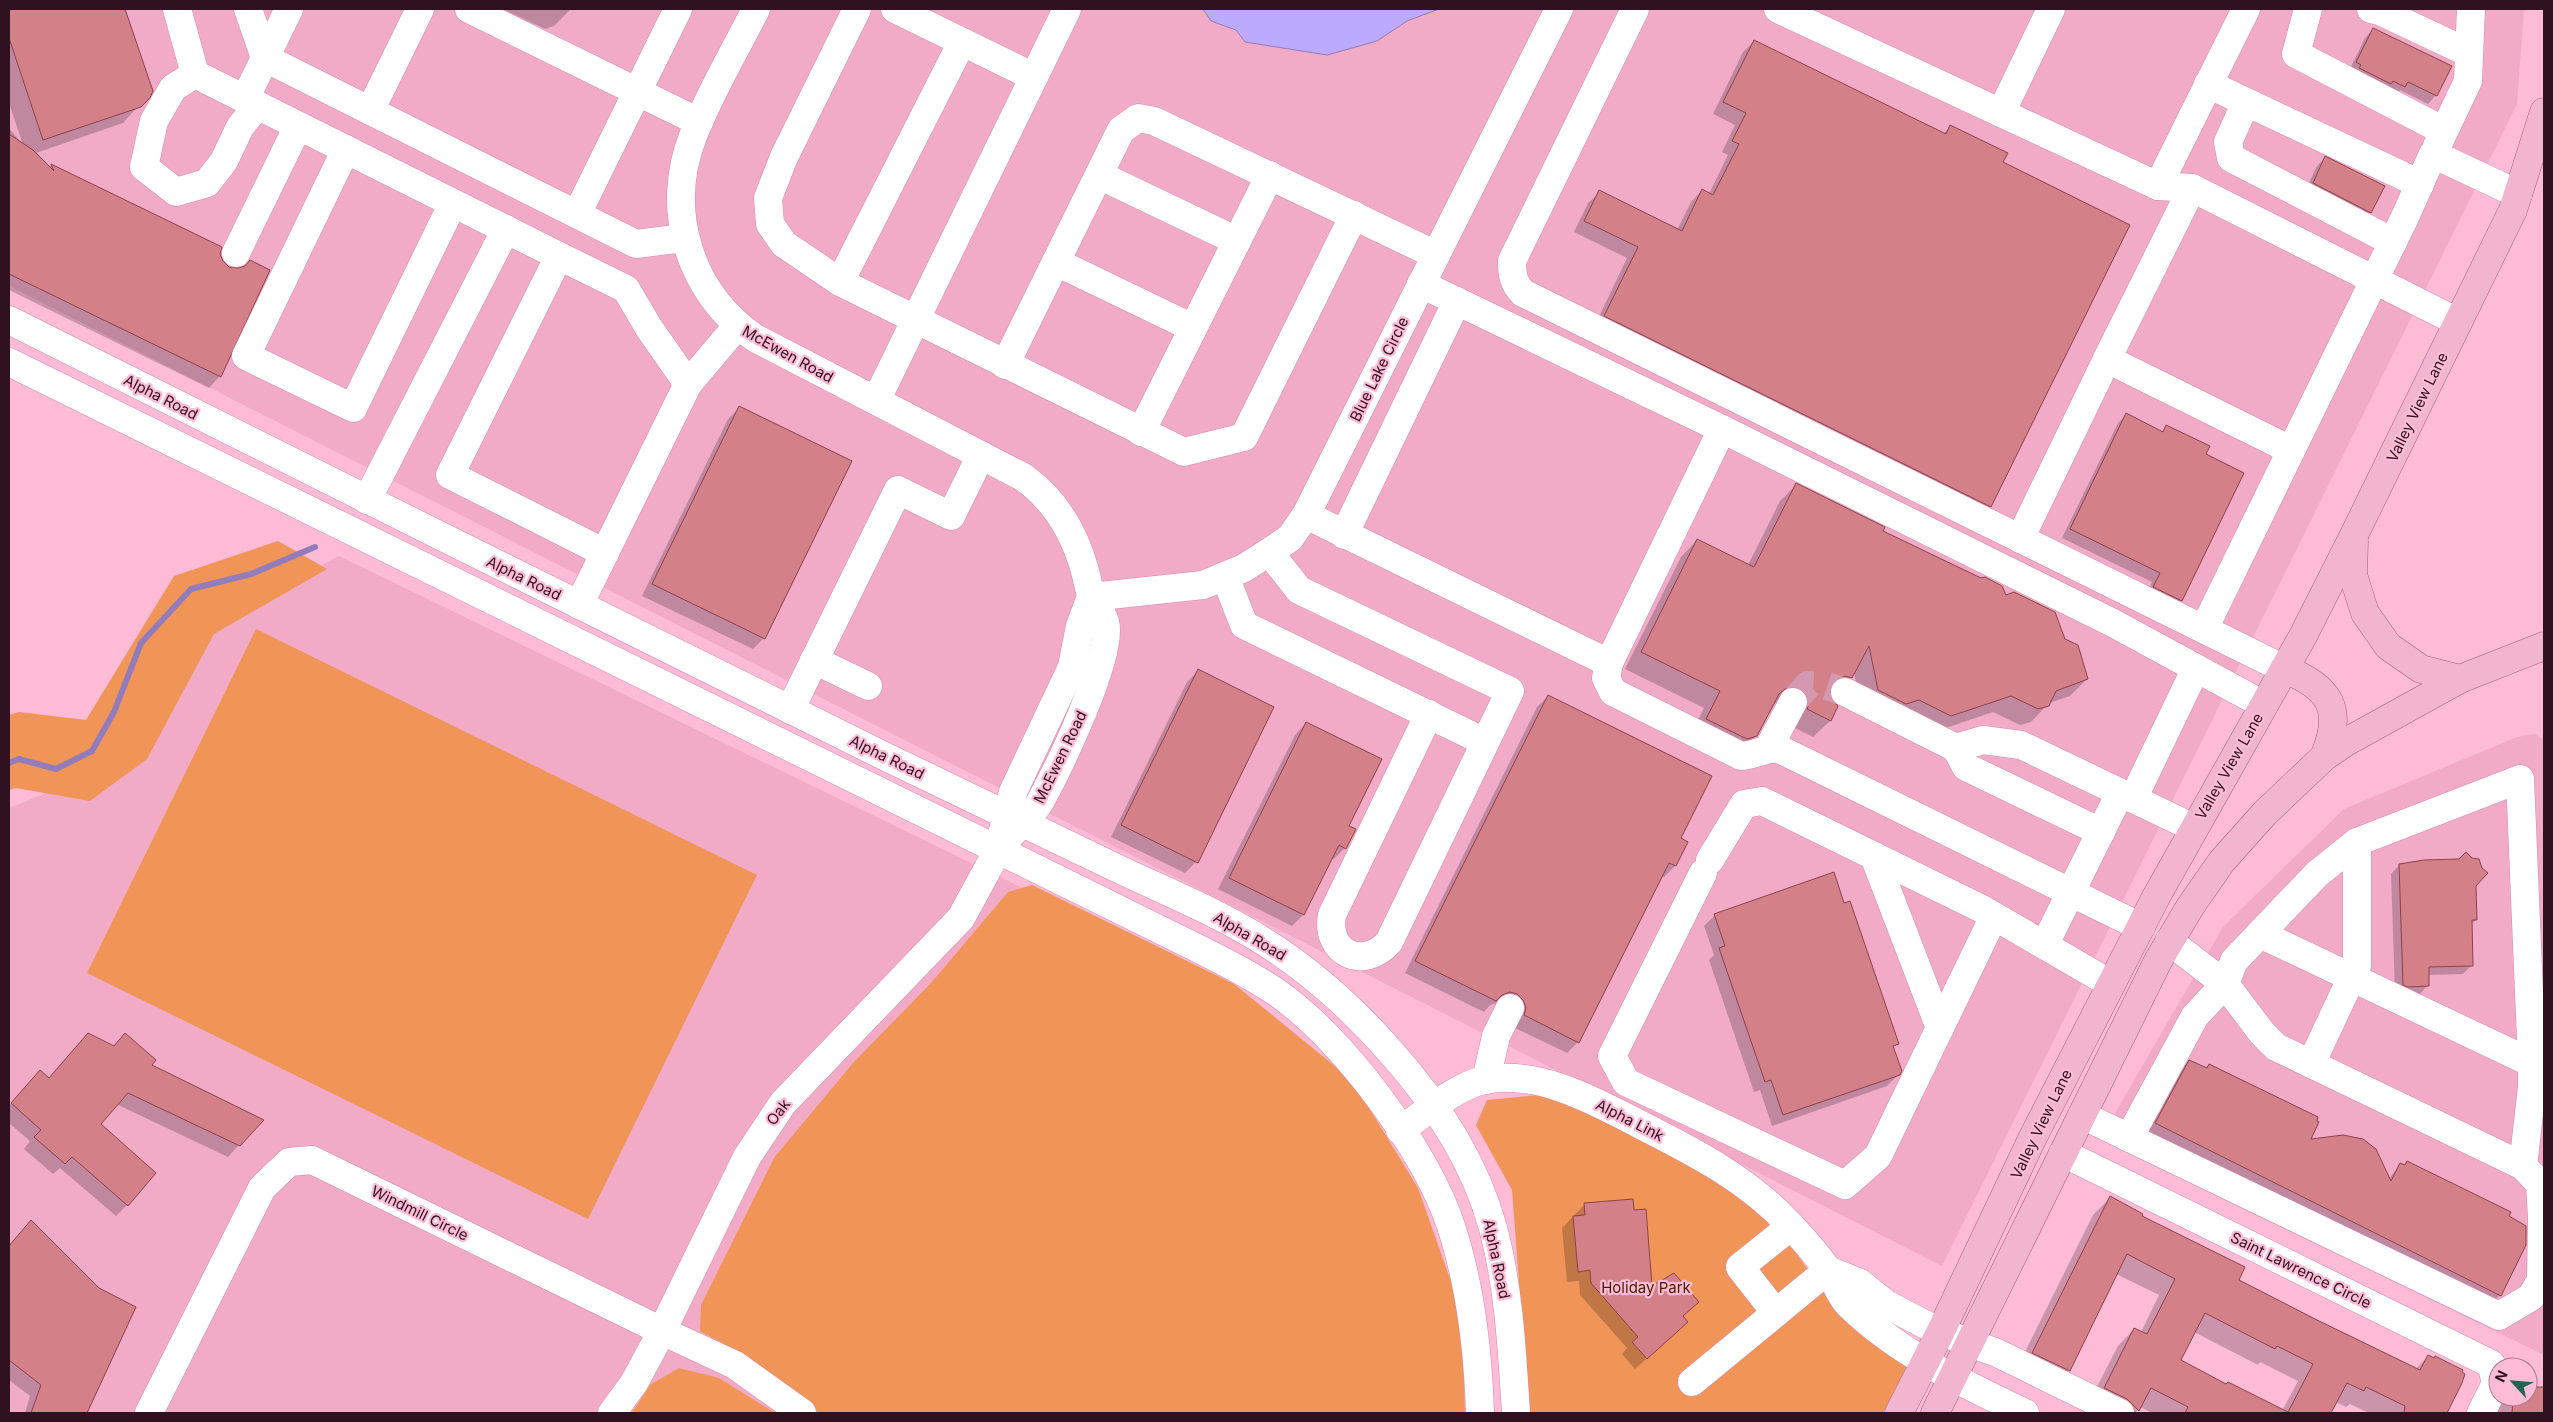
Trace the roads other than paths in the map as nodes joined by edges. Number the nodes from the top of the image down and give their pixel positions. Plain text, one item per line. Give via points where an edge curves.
1 (177, 9) edge
2 (248, 9) edge
3 (289, 9) edge
4 (420, 9) edge
5 (469, 9) edge
6 (678, 9) edge
7 (756, 9) edge
8 (857, 9) edge
9 (895, 9) edge
10 (1067, 9) edge
11 (1558, 9) edge
12 (1635, 9) edge
13 (1778, 9) edge
14 (2051, 9) edge
15 (2246, 9) edge
16 (2308, 9) edge
17 (2371, 9) edge
18 (2471, 9) edge
19 (962, 42) junction
20 (2469, 53) junction
21 (265, 58) junction
22 (195, 74) junction
23 (1034, 77) junction
24 (2208, 84) junction
25 (637, 92) junction
26 (251, 102) junction
27 (2246, 102) junction
28 (370, 111) junction
29 (2544, 112) edge
30 (2001, 113) junction
31 (699, 122) junction
32 (298, 126) junction
33 (2439, 143) junction
34 (346, 149) junction
35 (1099, 175) junction
36 (1270, 175) junction
37 (2420, 184) junction
38 (2158, 186) junction
39 (2192, 188) junction
40 (2518, 194) junction
41 (453, 203) junction
42 (577, 214) junction
43 (1354, 215) junction
44 (506, 229) junction
45 (684, 238) junction
46 (1237, 242) junction
47 (2393, 242) junction
48 (236, 254) dead end
49 (1436, 255) junction
50 (559, 256) junction
51 (1056, 262) junction
52 (2374, 279) junction
53 (840, 282) junction
54 (1421, 284) junction
55 (1457, 301) junction
56 (9, 320) edge
57 (915, 321) junction
58 (2458, 322) junction
59 (737, 326) junction
60 (1193, 328) junction
61 (2107, 359) junction
62 (9, 362) edge
63 (1005, 365) junction
64 (688, 384) junction
65 (876, 401) junction
66 (1722, 429) junction
67 (1141, 432) junction
68 (2291, 450) junction
69 (980, 456) junction
70 (367, 500) junction
71 (1306, 515) junction
72 (1344, 535) junction
73 (2354, 535) junction
74 (2020, 539) junction
75 (1268, 552) junction
76 (605, 553) junction
77 (1226, 576) junction
78 (1091, 597) junction
79 (579, 605) junction
80 (2204, 629) junction
81 (2544, 646) edge
82 (814, 660) junction
83 (1609, 663) junction
84 (2196, 668) junction
85 (2284, 669) junction
86 (2460, 679) junction
87 (868, 686) dead end
88 (1849, 694) tunnel mouth
89 (1793, 702) tunnel mouth
90 (2264, 705) junction
91 (790, 710) junction
92 (1428, 714) junction
93 (1485, 742) junction
94 (1956, 748) junction
95 (1768, 749) junction
96 (2324, 757) junction
97 (2127, 796) junction
98 (1014, 820) junction
99 (2194, 828) junction
100 (2101, 832) junction
101 (2358, 842) junction
102 (998, 850) junction
103 (1874, 856) junction
104 (2071, 892) junction
105 (1994, 916) junction
106 (2141, 926) junction
107 (2260, 934) junction
108 (2169, 940) junction
109 (2045, 944) junction
110 (1348, 953) junction
111 (2352, 978) junction
112 (2111, 984) junction
113 (2225, 984) junction
114 (1325, 985) junction
115 (1510, 1008) dead end
116 (1940, 1028) junction
117 (2532, 1063) junction
118 (2310, 1064) junction
119 (1486, 1080) junction
120 (1434, 1107) junction
121 (2082, 1115) junction
122 (1717, 1125) junction
123 (1400, 1130) junction
124 (2130, 1138) junction
125 (2064, 1154) junction
126 (1702, 1156) junction
127 (2523, 1166) junction
128 (1791, 1226) junction
129 (1828, 1270) junction
130 (1776, 1313) junction
131 (1941, 1331) junction
132 (662, 1332) junction
133 (1969, 1343) junction
134 (1926, 1361) junction
135 (1953, 1377) junction
136 (1692, 1382) dead end
137 (149, 1413) edge
138 (612, 1413) edge
139 (802, 1413) edge
140 (1480, 1413) edge
141 (1516, 1413) edge
142 (1899, 1413) edge
143 (1935, 1413) edge
144 (2025, 1413) edge
145 (2120, 1413) edge
146 (2481, 1413) edge

1 - 22 street
2 - 21 street
3 - 21 street
4 - 28 street
5 - 25 street
6 - 25 street
7 - 31 street, McEwen Road
8 - 53 street via 784,156 768,198 770,224 784,244
9 - 19 street
10 - 23 street
11 - 49 street, Blue Lake Circle
12 - 74 street via 1512,261 1516,286
13 - 30 street
14 - 30 street
15 - 24 street
16 - 33 street via 2296,54
17 - 20 street
18 - 20 street
19 - 23 street
19 - 53 street
20 - 33 street via 2468,81
21 - 26 street
21 - 28 street
22 - 26 street
22 - 26 street via 173,88 154,121 144,167 176,192 207,183 224,161
23 - 57 street
24 - 27 street
24 - 38 street
25 - 31 street
25 - 42 street
26 - 32 street
27 - 37 street
27 - 47 street via 2228,142 2231,158
28 - 42 street
29 - 40 main road, Valley View Lane
30 - 38 street
31 - 45 street, McEwen Road via 681,184
32 - 34 street
32 - 48 street
33 - 37 street
33 - 40 street
34 - 41 street
34 - 41 street via 240,353 353,408
35 - 36 street via 1121,130 1138,118 1154,120
35 - 46 street
35 - 51 street
36 - 43 street
36 - 46 street
37 - 47 street
38 - 39 street
39 - 52 street
39 - 61 street
40 - 58 main road, Valley View Lane
41 - 44 street
42 - 45 street via 636,244
43 - 49 street
43 - 67 street via 1244,437 1184,452
44 - 50 street
44 - 70 street
45 - 59 street, McEwen Road via 704,286
46 - 60 street
47 - 52 street
49 - 54 street, Blue Lake Circle
50 - 64 street via 626,289
50 - 76 street via 450,475
51 - 60 street
51 - 63 street
52 - 58 street
52 - 68 street
53 - 57 street
54 - 55 street
54 - 71 street, Blue Lake Circle
55 - 66 street
55 - 72 street
56 - 70 street, Alpha Road
57 - 63 street
57 - 65 street
58 - 73 main road, Valley View Lane
59 - 64 street
59 - 65 street, McEwen Road via 776,351
60 - 67 street
61 - 68 street
61 - 74 street
62 - 102 street
63 - 67 street
64 - 76 street
65 - 69 street, McEwen Road
66 - 83 street
66 - 84 street via 2113,622
68 - 80 street
69 - 78 street, McEwen Road via 1040,489 1060,514 1077,542
69 - 82 street via 951,516 898,490
70 - 79 street, Alpha Road
71 - 72 street
71 - 75 street, Blue Lake Circle via 1290,538
72 - 83 street
73 - 85 main road, Valley View Lane
73 - 86 main road via 2353,575 2364,613 2388,646 2421,668
74 - 80 street
75 - 77 street, Blue Lake Circle
75 - 93 street via 1299,590 1510,692
76 - 79 street
77 - 78 street, Blue Lake Circle via 1203,585
77 - 92 street via 1244,625
78 - 98 street, McEwen Road via 1080,626 1072,667 1013,792
79 - 91 street, Alpha Road
80 - 85 street
81 - 86 main road
82 - 87 street
82 - 91 street
83 - 95 street via 1606,678 1613,692 1619,696 1741,756
84 - 90 street
84 - 97 street
85 - 90 main road, Valley View Lane
85 - 96 main road via 2311,682 2329,700 2334,722
86 - 96 main road
88 - 94 street
89 - 95 street
90 - 99 main road, Valley View Lane
91 - 98 street, Alpha Road
92 - 93 street
92 - 110 street via 1332,915 1332,935 1336,944
93 - 110 street via 1389,942 1373,955 1363,957
94 - 97 street via 1983,740 2021,745
94 - 100 street via 1966,767
95 - 104 street via 1777,748
96 - 108 main road via 2265,813 2222,861
97 - 99 street
97 - 100 street
98 - 102 street, McEwen Road
98 - 114 street, Alpha Road via 1260,938
99 - 106 main road, Valley View Lane
100 - 104 street
101 - 107 street via 2316,874
101 - 111 street via 2357,966
101 - 117 street via 2520,779
102 - 123 street via 1236,968 1276,992 1348,1058
102 - 132 street, Oak via 961,918 783,1103 746,1157
103 - 105 street
103 - 116 street
103 - 122 street via 1762,801 1744,804 1707,867 1612,1056 1626,1082
104 - 106 street
104 - 109 street
105 - 109 street
105 - 116 street
106 - 108 main road
106 - 112 main road, Valley View Lane
107 - 111 street
107 - 113 street via 2234,961
108 - 113 street
108 - 121 main road
109 - 112 street
110 - 114 street
111 - 117 street
111 - 118 street
112 - 131 main road, Valley View Lane via 2032,1139
113 - 118 street via 2276,1048
113 - 124 street via 2195,1016
114 - 120 street, Alpha Road via 1393,1054
115 - 119 street via 1496,1036
116 - 122 street via 1878,1156 1845,1185
117 - 127 street
118 - 127 street
119 - 120 street, Alpha Link via 1457,1091
119 - 126 street, Alpha Link via 1513,1078 1551,1085 1593,1101
120 - 123 street, Alpha Link
120 - 141 street, Alpha Road via 1463,1154 1492,1226 1511,1333
121 - 124 street
121 - 125 main road
122 - 126 street
123 - 140 street via 1430,1179 1451,1224 1470,1302
124 - 127 street via 2499,1316 2532,1297 2541,1280 2540,1184
125 - 133 main road
125 - 146 street, Saint Lawrence Circle via 2491,1364 2496,1383
126 - 128 street, Alpha Link via 1766,1201
128 - 129 street, Alpha Link
128 - 130 street via 1740,1267
129 - 130 street
129 - 131 street, Alpha Link via 1860,1283 1886,1304
129 - 134 street, Alpha Link via 1847,1304
130 - 136 street
131 - 133 street, Alpha Link
131 - 134 main road, Valley View Lane
132 - 137 street, Windmill Circle via 312,1160 289,1162 262,1188
132 - 138 street, Oak via 634,1383
132 - 139 street, Windmill Circle via 735,1365
133 - 135 main road
133 - 145 street via 1995,1352
134 - 135 street, Alpha Link
134 - 142 main road, Valley View Lane
135 - 143 main road
135 - 144 street, Alpha Link

